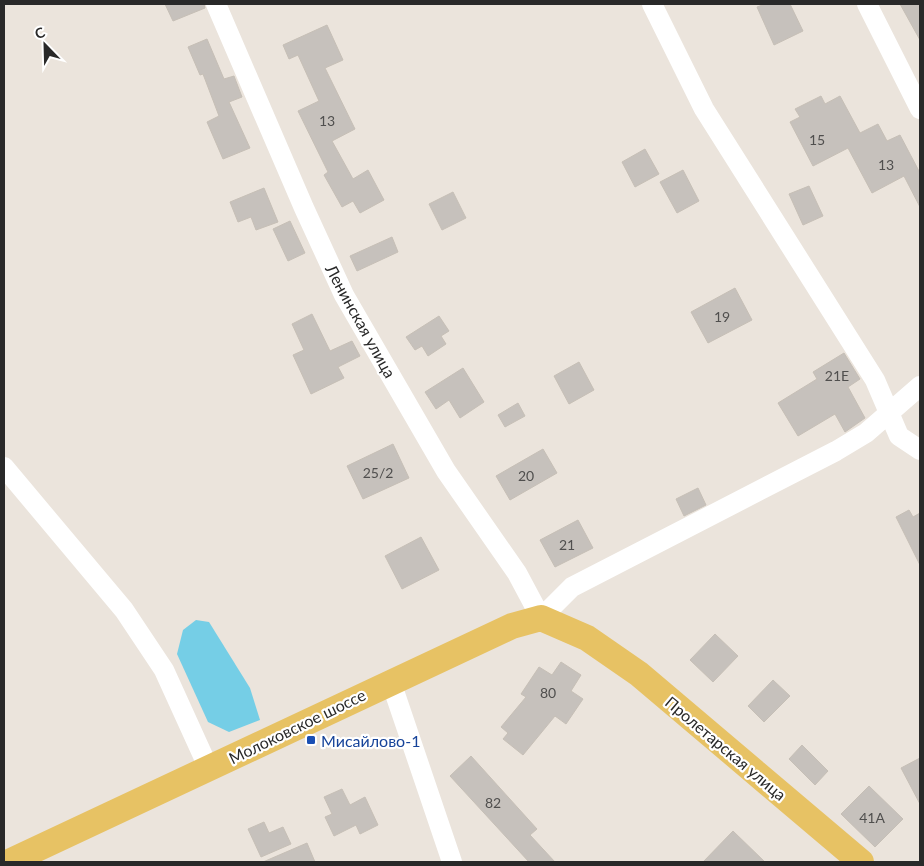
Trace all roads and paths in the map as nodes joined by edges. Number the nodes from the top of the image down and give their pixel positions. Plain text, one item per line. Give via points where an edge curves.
1 (216, 4) edge
2 (652, 4) edge
3 (867, 4) edge
4 (920, 109) edge
5 (920, 386) edge
6 (890, 413) junction
7 (920, 450) edge
8 (4, 466) edge
9 (541, 618) junction
10 (391, 682) junction
11 (209, 768) junction
12 (9, 862) edge
13 (452, 862) edge
14 (862, 862) edge

1 - 9 street, Ленинская улица via 344,295 446,471 517,572
2 - 6 street via 704,108 875,380
3 - 4 street
5 - 6 street
6 - 7 street via 900,436
6 - 9 street via 866,433 836,451 572,587
8 - 11 street via 124,610 164,670
9 - 10 main road, Молоковское шоссе via 512,626
9 - 14 main road, Пролетарская улица via 588,638 639,674
10 - 11 main road, Молоковское шоссе
10 - 13 street
11 - 12 main road, Молоковское шоссе

